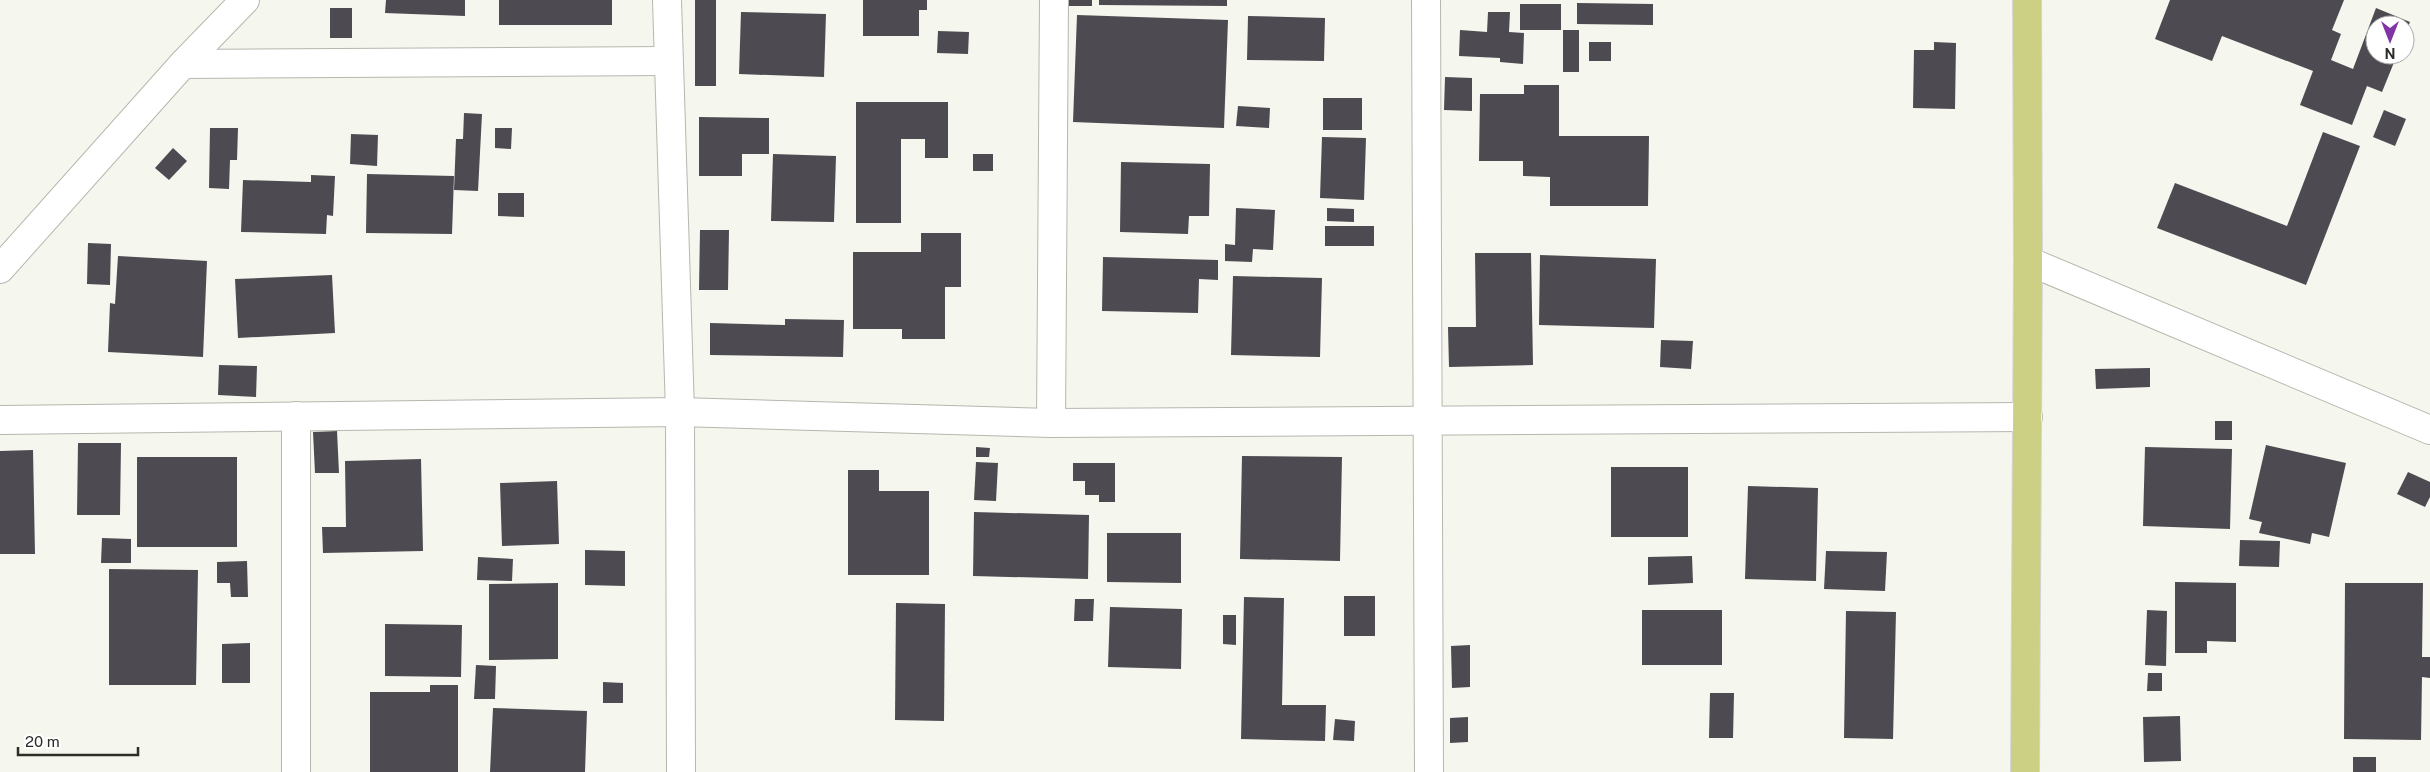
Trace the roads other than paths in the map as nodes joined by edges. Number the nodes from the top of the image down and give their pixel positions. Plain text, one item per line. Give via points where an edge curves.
1 (245, 0) edge
2 (667, 0) edge
3 (1054, 0) edge
4 (1426, 0) edge
5 (2027, 0) edge
6 (668, 61) junction
7 (183, 64) junction
8 (2028, 261) junction
9 (0, 269) edge
10 (680, 412) junction
11 (296, 416) junction
12 (2028, 416) junction
13 (0, 420) edge
14 (1428, 420) junction
15 (1051, 423) junction
16 (2430, 430) edge
17 (296, 772) edge
18 (681, 772) edge
19 (1429, 772) edge
20 (2025, 772) edge

1 - 7 street
2 - 6 street
3 - 15 street
4 - 14 street
5 - 8 main road
6 - 7 street
6 - 10 street
7 - 9 street
8 - 12 main road
8 - 16 street
10 - 11 street
10 - 15 street
10 - 18 street
11 - 13 street
11 - 17 street
12 - 14 street
12 - 20 main road
14 - 15 street
14 - 19 street

